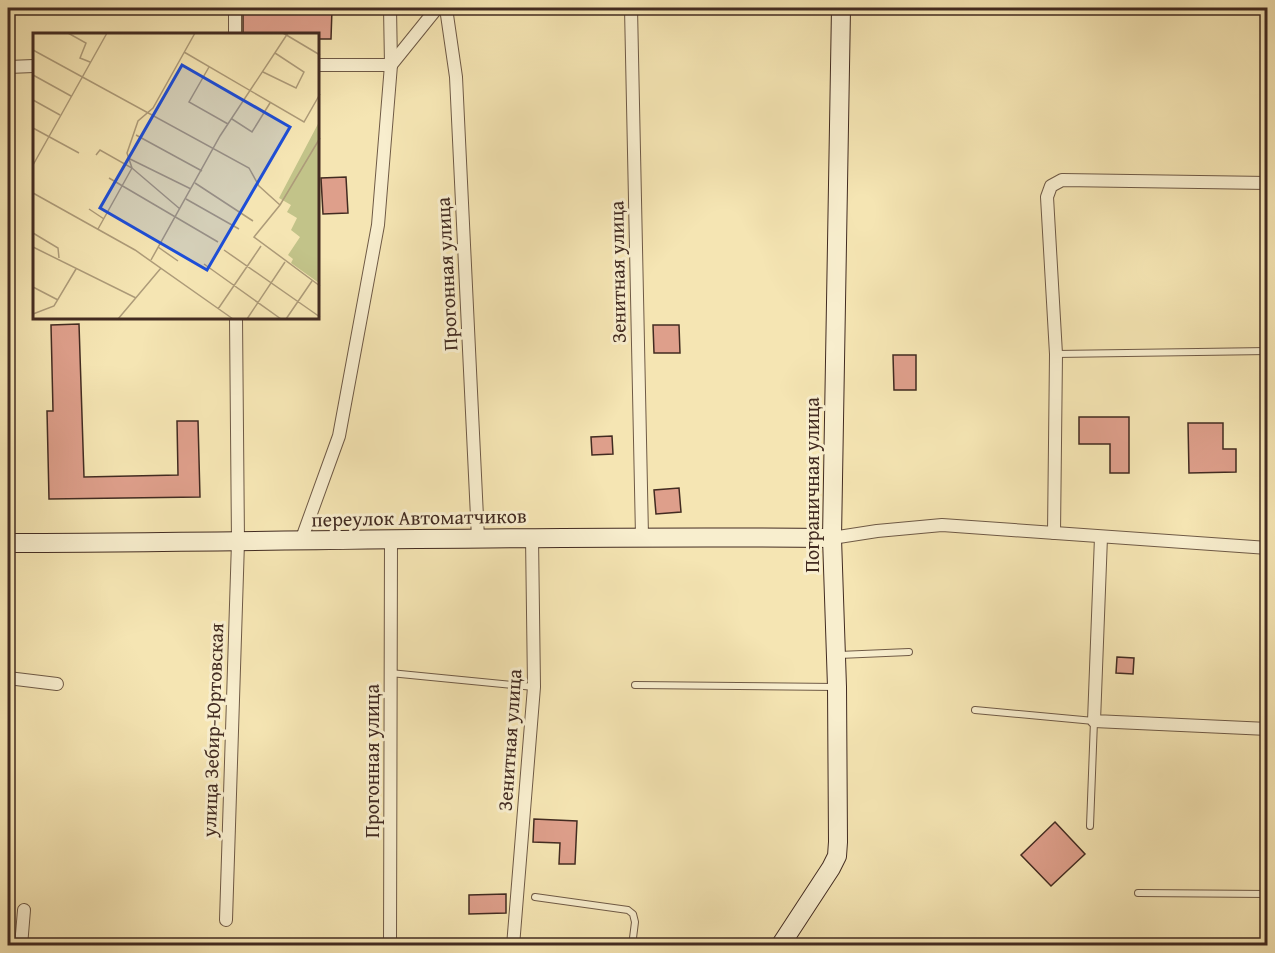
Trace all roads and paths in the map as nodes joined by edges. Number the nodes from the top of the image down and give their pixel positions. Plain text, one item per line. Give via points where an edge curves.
1 (235, 8) edge
2 (390, 8) edge
3 (437, 8) edge
4 (446, 8) edge
5 (631, 8) edge
6 (841, 8) edge
7 (235, 33) edge
8 (320, 65) edge
9 (391, 65) junction
10 (33, 66) edge
11 (8, 67) edge
12 (1268, 183) edge
13 (236, 320) edge
14 (1268, 351) edge
15 (1056, 354) junction
16 (1054, 533) junction
17 (642, 536) junction
18 (532, 537) junction
19 (1101, 537) junction
20 (478, 538) junction
21 (832, 538) junction
22 (391, 540) junction
23 (301, 541) junction
24 (238, 542) junction
25 (8, 543) edge
26 (1268, 549) edge
27 (909, 652) dead end
28 (836, 655) junction
29 (390, 673) junction
30 (8, 678) edge
31 (57, 684) dead end
32 (635, 685) dead end
33 (534, 687) junction
34 (837, 687) junction
35 (975, 710) dead end
36 (1094, 721) junction
37 (1268, 729) edge
38 (1090, 826) dead end
39 (1138, 893) dead end
40 (1268, 894) edge
41 (535, 897) dead end
42 (24, 910) dead end
43 (226, 920) dead end
44 (21, 945) edge
45 (390, 945) edge
46 (513, 945) edge
47 (632, 945) edge
48 (780, 945) edge

1 - 7 street
2 - 9 street
3 - 9 street
4 - 20 street, Прогонная улица via 456,77
5 - 17 street, Зенитная улица
6 - 21 street, Пограничная улица
8 - 9 street
9 - 23 street via 378,225 339,436
10 - 11 street
12 - 15 street via 1062,180 1051,186 1047,197
13 - 24 street, улица Зебир-Юртовская
14 - 15 lane
15 - 16 street
16 - 19 street
16 - 21 street via 942,525
17 - 18 street, переулок Автоматчиков
17 - 21 street, переулок Автоматчиков
18 - 20 street, переулок Автоматчиков
18 - 33 street, Зенитная улица
19 - 26 street
19 - 36 street
20 - 22 street, переулок Автоматчиков
21 - 28 street, Пограничная улица
22 - 23 street, переулок Автоматчиков
22 - 29 street, Прогонная улица
23 - 24 street, переулок Автоматчиков
24 - 25 street, переулок Автоматчиков
24 - 43 street, улица Зебир-Юртовская
27 - 28 lane
28 - 34 street, Пограничная улица
29 - 33 lane
29 - 45 street, Прогонная улица
30 - 31 street
32 - 34 lane
33 - 46 street, Зенитная улица
34 - 48 street, Пограничная улица via 837,856
35 - 36 lane
36 - 37 street
36 - 38 lane
39 - 40 lane
41 - 47 lane via 628,910 635,922
42 - 44 street

